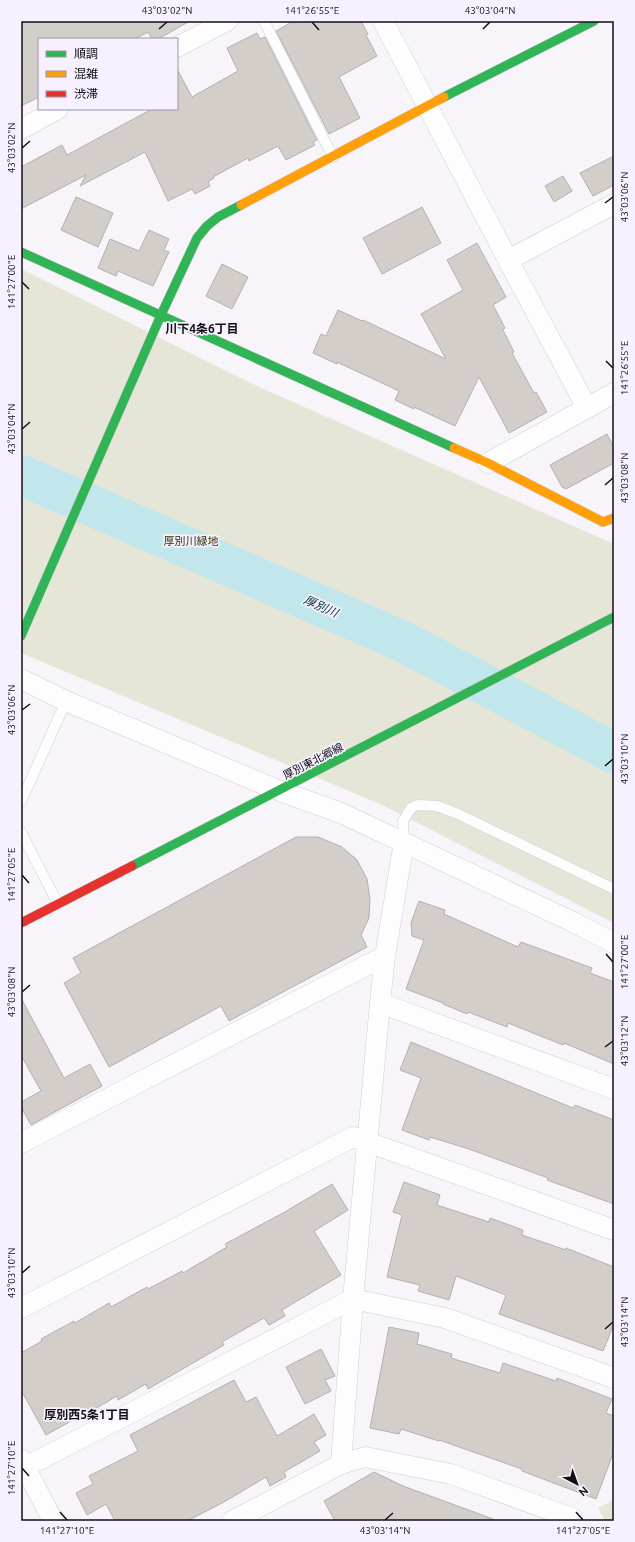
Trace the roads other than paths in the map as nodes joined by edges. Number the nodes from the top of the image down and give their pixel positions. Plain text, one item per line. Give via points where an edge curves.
1 (227, 21) edge
2 (264, 21) edge
3 (384, 21) edge
4 (594, 21) edge
5 (196, 28) edge
6 (178, 45) edge
7 (428, 106) junction
8 (56, 110) edge
9 (21, 129) edge
10 (332, 157) junction
11 (614, 204) edge
12 (21, 252) edge
13 (508, 260) junction
14 (161, 315) junction
15 (614, 394) edge
16 (587, 408) junction
17 (488, 463) junction
18 (614, 518) edge
19 (614, 617) edge
20 (22, 630) edge
21 (21, 679) edge
22 (66, 701) junction
23 (280, 791) junction
24 (21, 802) edge
25 (21, 832) edge
26 (404, 842) junction
27 (614, 889) edge
28 (58, 904) junction
29 (21, 923) edge
30 (614, 943) edge
31 (385, 956) junction
32 (380, 1003) junction
33 (614, 1089) edge
34 (367, 1142) junction
35 (21, 1143) edge
36 (614, 1230) edge
37 (352, 1299) junction
38 (21, 1308) edge
39 (614, 1378) edge
40 (23, 1463) edge
41 (341, 1464) junction
42 (54, 1521) edge
43 (232, 1521) edge
44 (573, 1521) edge

1 - 5 street
2 - 10 lane
3 - 7 street
4 - 7 street
5 - 6 street
7 - 10 street
7 - 13 street
8 - 9 street
10 - 14 street via 218,217 207,226 197,238
11 - 13 street
12 - 14 street
13 - 16 street
14 - 17 street
14 - 20 street
15 - 16 street
16 - 17 street
17 - 18 street via 603,522
19 - 23 street, 厚別東北郷線
21 - 22 street
22 - 23 street
22 - 24 lane
23 - 26 street via 341,813
23 - 28 street, 厚別東北郷線
25 - 28 lane
26 - 27 lane via 403,821 411,808 418,805 437,806
26 - 30 street
26 - 31 street
28 - 29 street, 厚別東北郷線
31 - 32 street
31 - 35 street
32 - 33 street
32 - 34 street
34 - 36 street
34 - 37 street
34 - 38 street via 353,1137
37 - 39 street via 445,1318
37 - 40 street
37 - 41 street
40 - 42 street
41 - 43 street
41 - 44 street via 365,1456 451,1474 572,1518

